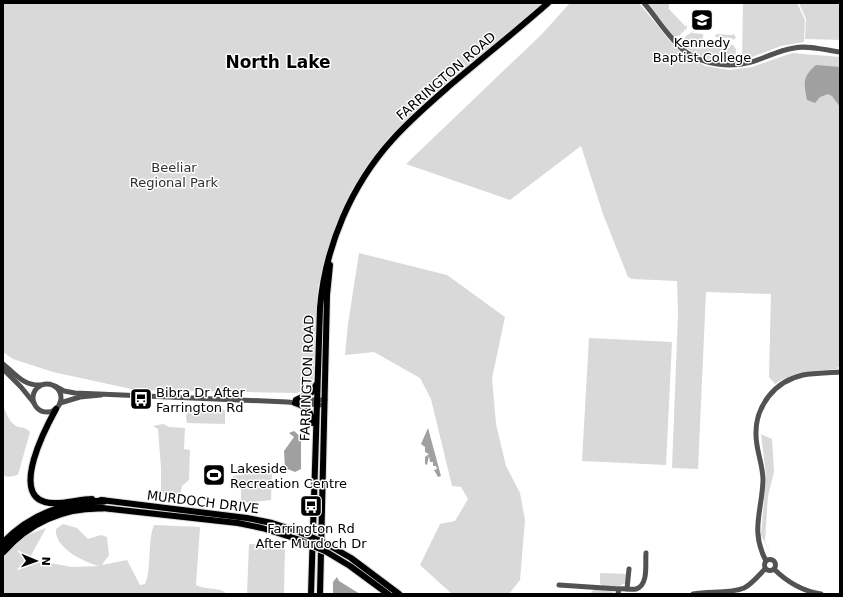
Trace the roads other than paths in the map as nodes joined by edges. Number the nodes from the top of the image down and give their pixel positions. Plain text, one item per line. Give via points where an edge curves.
1 (548, 3) edge
2 (644, 3) edge
3 (840, 52) edge
4 (336, 236) junction
5 (3, 364) edge
6 (3, 369) edge
7 (840, 372) edge
8 (317, 384) junction
9 (41, 385) junction
10 (55, 386) junction
11 (108, 394) junction
12 (295, 402) junction
13 (60, 403) junction
14 (317, 403) junction
15 (325, 403) junction
16 (34, 404) junction
17 (56, 409) junction
18 (315, 460) junction
19 (322, 478) junction
20 (103, 505) junction
21 (313, 507) junction
22 (3, 543) edge
23 (3, 552) edge
24 (646, 553) dead end
25 (766, 561) junction
26 (629, 569) dead end
27 (766, 569) junction
28 (774, 569) junction
29 (559, 585) dead end
30 (628, 589) junction
31 (619, 592) edge
32 (311, 594) edge
33 (320, 594) edge
34 (388, 594) edge
35 (399, 594) edge
36 (693, 594) edge
37 (821, 594) edge

1 - 4 main road, FARRINGTON ROAD via 412,118 392,140 360,184
2 - 3 street via 681,47 694,56 714,64 743,64 796,47
4 - 8 main road, FARRINGTON ROAD via 330,249 323,281
4 - 15 main road, FARRINGTON ROAD via 329,272
5 - 9 street via 24,382
6 - 16 street
7 - 25 street via 804,375 785,382 768,396 760,409 756,435 762,481 757,533
8 - 12 main road via 312,392
8 - 14 main road, FARRINGTON ROAD
9 - 10 street
9 - 16 street via 34,393
10 - 11 street via 71,392
10 - 13 street via 60,392
11 - 12 street
11 - 13 street via 80,397
12 - 14 street
12 - 18 main road via 311,413
13 - 17 street
14 - 15 street
14 - 18 main road, FARRINGTON ROAD
15 - 19 main road, FARRINGTON ROAD
16 - 17 street via 42,411
17 - 20 main road via 42,433 30,478 32,491 41,500 49,503 86,499
18 - 21 main road, FARRINGTON ROAD
19 - 21 main road via 320,476 318,479 317,502
19 - 33 main road, FARRINGTON ROAD
20 - 22 highway via 79,503 46,512 22,526
20 - 23 highway via 49,518 25,531
20 - 34 main road, MURDOCH DRIVE, bridge via 266,529 325,551
20 - 35 main road, MURDOCH DRIVE, bridge via 247,518 272,523 325,543
21 - 32 main road, FARRINGTON ROAD
24 - 30 street via 645,579 641,586
25 - 27 street
25 - 28 street via 774,562
26 - 30 street
27 - 28 street
27 - 36 street via 744,588
28 - 37 street via 798,587
29 - 31 street
30 - 31 street

